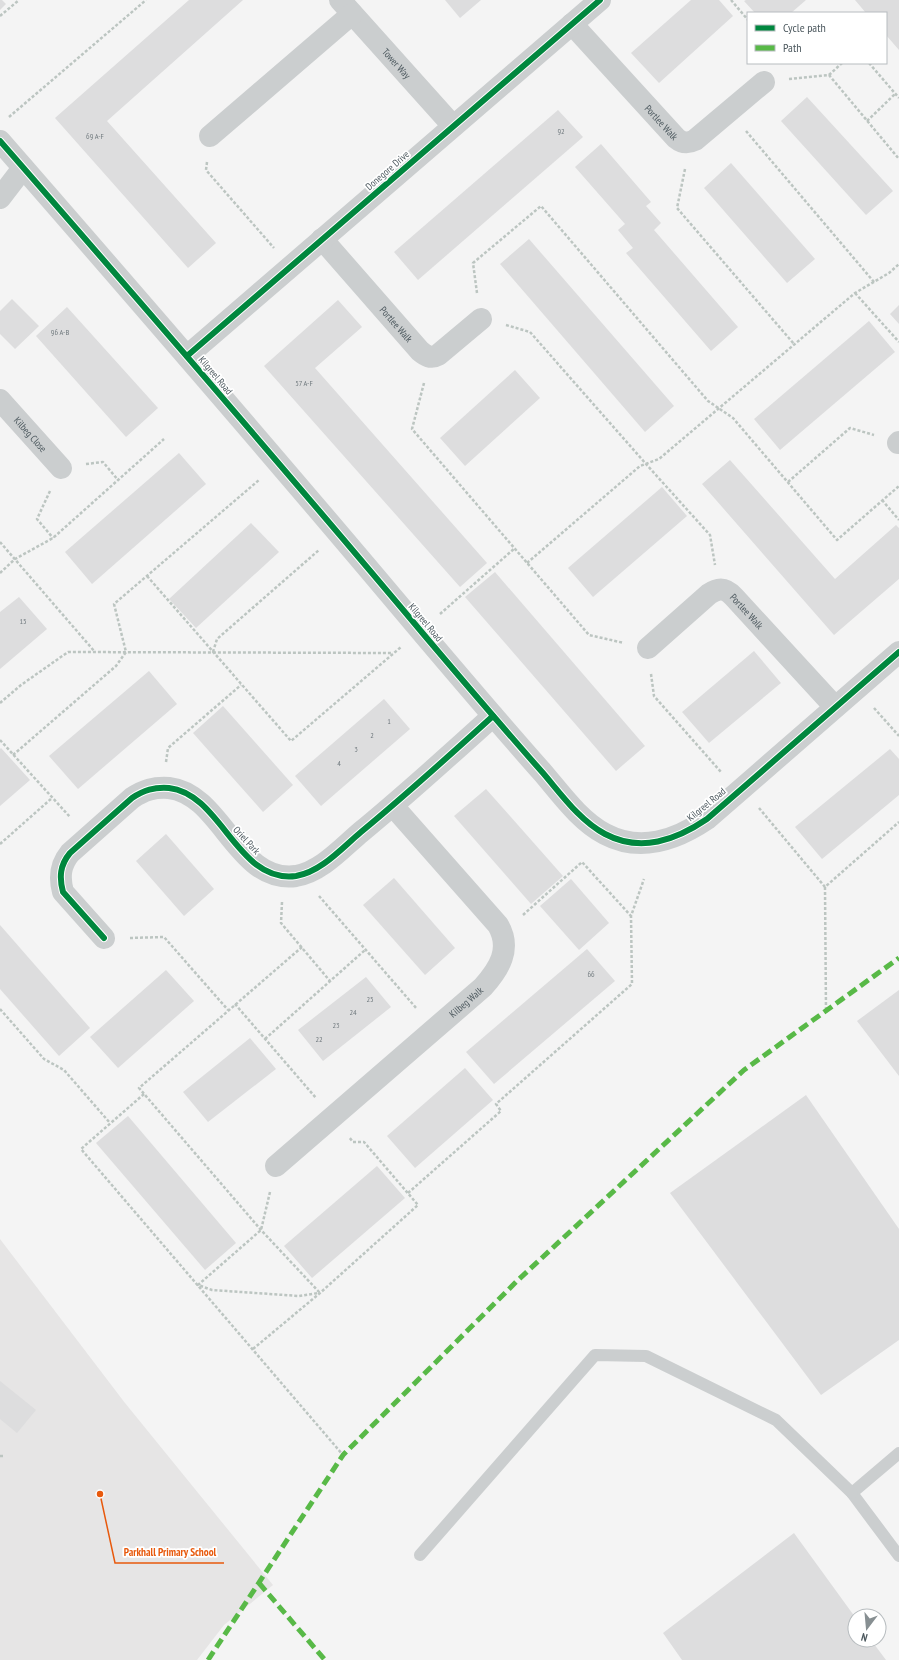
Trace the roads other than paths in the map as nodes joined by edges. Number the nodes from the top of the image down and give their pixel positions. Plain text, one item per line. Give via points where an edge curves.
1 (600, 0) edge
2 (346, 7) edge
3 (572, 24) junction
4 (764, 82) road end
5 (453, 126) junction
6 (210, 136) road end
7 (0, 141) edge
8 (23, 168) junction
9 (0, 198) edge
10 (322, 239) junction
11 (481, 319) road end
12 (187, 356) junction
13 (0, 400) edge
14 (61, 468) road end
15 (648, 648) road end
16 (899, 652) edge
17 (835, 706) junction
18 (492, 716) junction
19 (392, 806) junction
20 (104, 938) road end
21 (276, 1166) road end
22 (899, 1453) edge
23 (852, 1493) junction
24 (420, 1555) dead end
25 (899, 1556) edge

1 - 3 street, Donegore Drive
2 - 5 street, Tower Way
2 - 6 street
3 - 4 street, Portlee Walk via 682,143 691,142
3 - 5 street, Donegore Drive
5 - 10 street, Donegore Drive
7 - 8 street, Kilgreel Road
8 - 9 street
8 - 12 street, Kilgreel Road
10 - 11 street, Portlee Walk via 420,351 431,357 438,355
10 - 12 street, Donegore Drive
12 - 18 street, Kilgreel Road
13 - 14 street, Kilbeg Close
15 - 17 street, Portlee Walk via 709,594 720,589 725,590
16 - 17 street, Kilgreel Road
17 - 18 street, Kilgreel Road via 707,819 690,830 659,842 613,838 604,833 581,815
18 - 19 street
19 - 20 street, Oriel Park via 323,863 292,875 264,868 249,858 196,798 181,791 162,788 141,792 88,836 64,860 61,884 67,898
19 - 21 street, Kilbeg Walk via 498,925 505,942 503,952 492,976 483,987
22 - 23 lane
23 - 24 lane via 776,1420 646,1356 595,1355
23 - 25 lane

